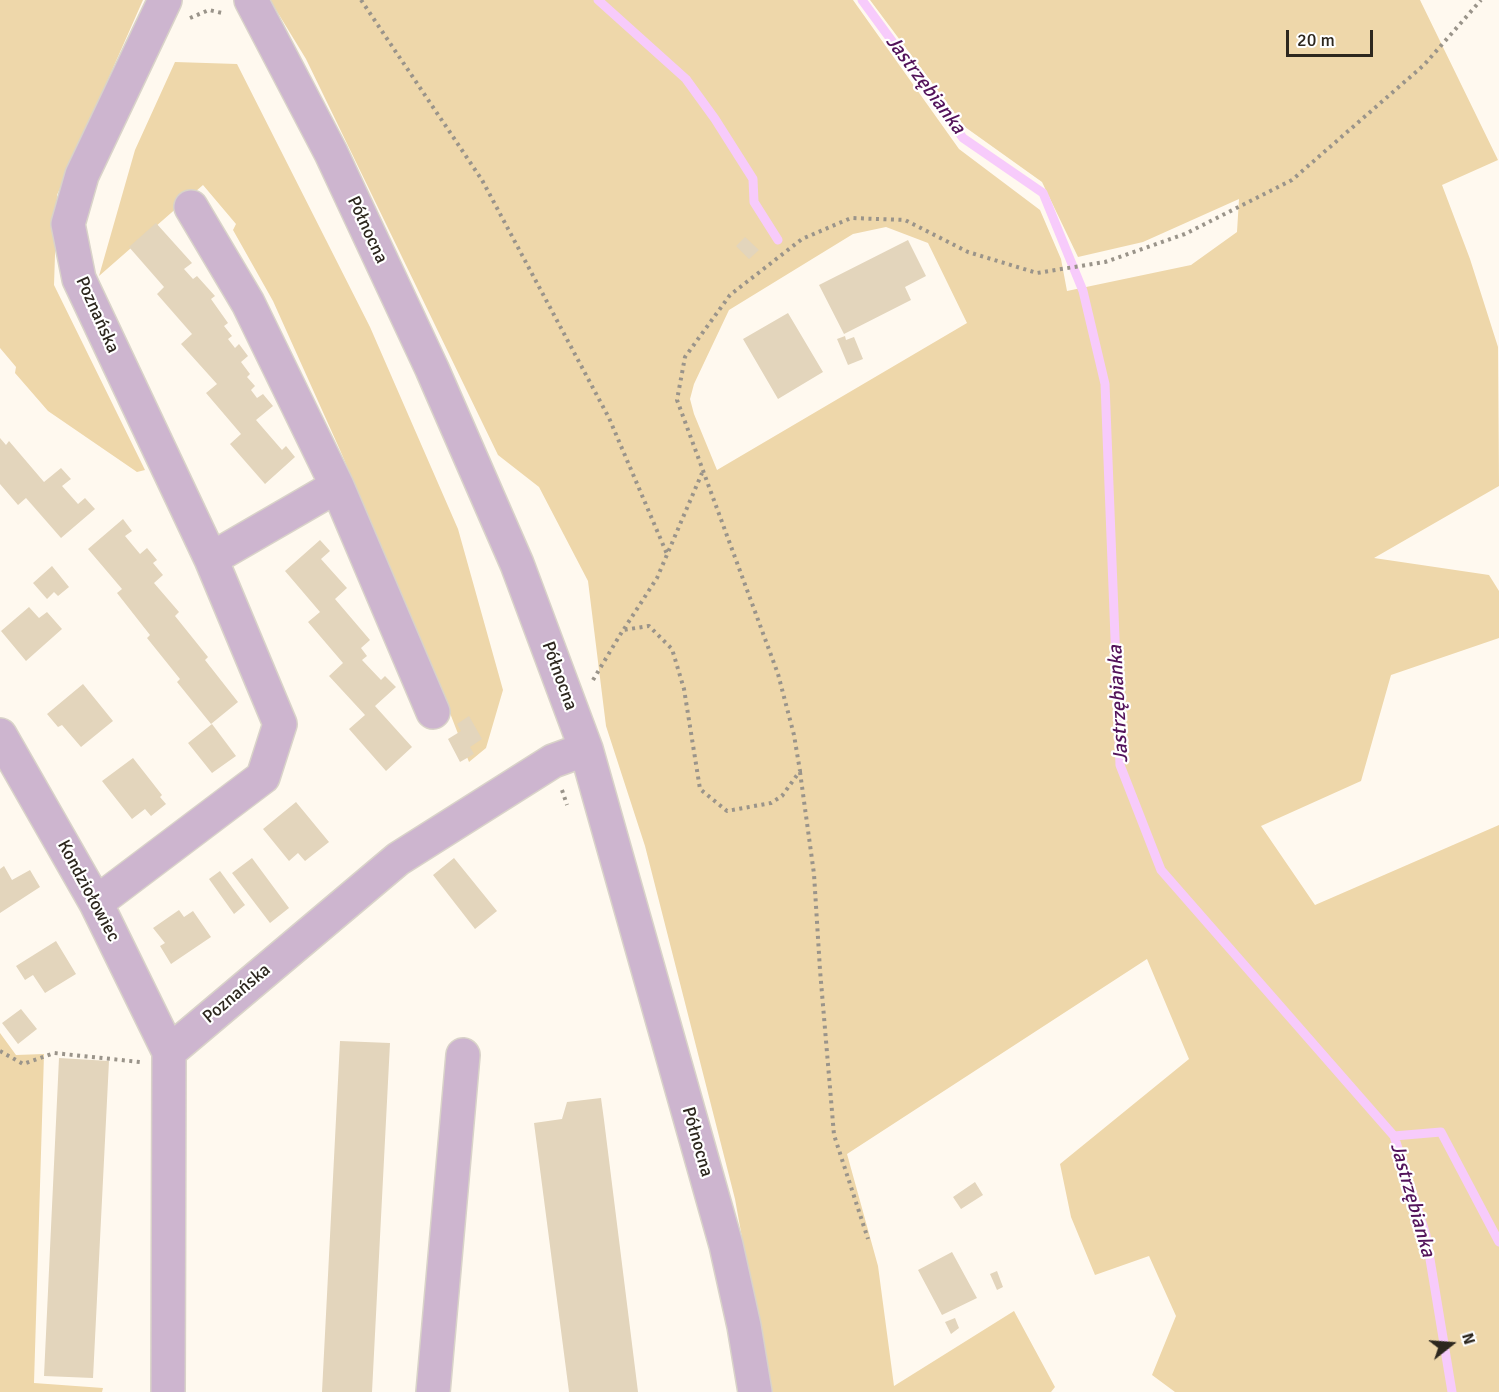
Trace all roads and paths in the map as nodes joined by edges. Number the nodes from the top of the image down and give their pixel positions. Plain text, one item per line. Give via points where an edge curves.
1 (361, 0) edge
2 (1481, 0) edge
3 (241, 8) edge
4 (176, 10) edge
5 (191, 207) dead end
6 (703, 473) junction
7 (337, 486) junction
8 (667, 554) junction
9 (211, 559) junction
10 (623, 630) junction
11 (433, 712) dead end
12 (573, 714) junction
13 (0, 735) edge
14 (586, 749) junction
15 (800, 771) junction
16 (96, 903) junction
17 (0, 1051) edge
18 (463, 1055) dead end
19 (169, 1058) junction
20 (868, 1239) dead end
21 (168, 1392) edge
22 (433, 1392) edge
23 (755, 1392) edge

1 - 8 path via 482,180 609,418
2 - 6 path via 1424,65 1292,180 1185,234 1105,262 1036,273 968,252 905,220 851,218 802,239 730,295 684,357 677,400
3 - 4 path
3 - 12 street, Północna via 331,153 517,564
4 - 9 street, Poznańska via 82,175 68,224 79,279
5 - 7 street via 248,303
6 - 8 path
6 - 15 path via 778,674
7 - 9 street
7 - 11 street
8 - 10 path via 657,578
9 - 16 street, Poznańska via 280,724 263,777
10 - 12 path
10 - 15 path via 649,626 672,650 684,689 699,789 727,811 771,803 782,796
12 - 14 street, Północna
13 - 16 street, Kondziołowiec
14 - 19 street, Poznańska via 553,761 398,859
14 - 23 street, Północna via 726,1245
15 - 20 path via 814,874 834,1135
16 - 19 street, Kondziołowiec
17 - 19 path via 23,1064 54,1053
18 - 22 street
19 - 21 street

